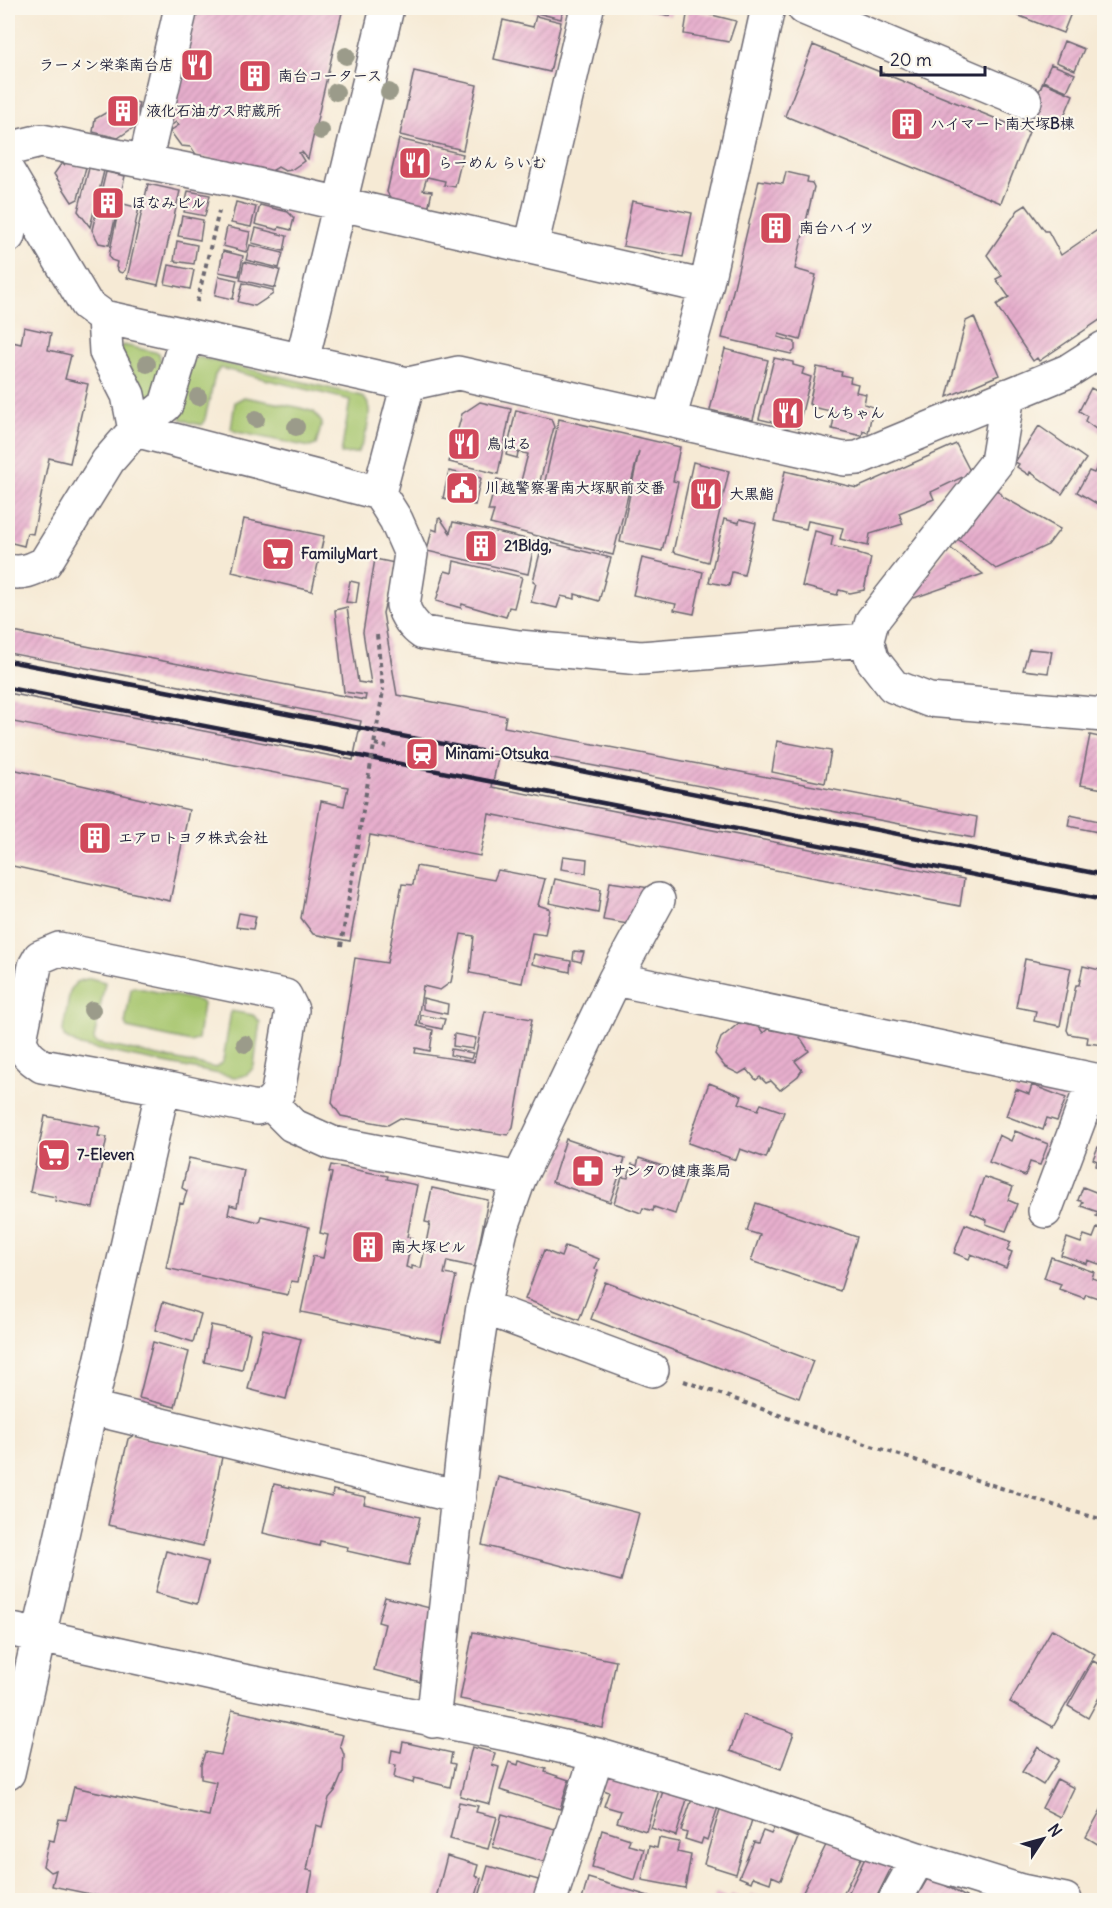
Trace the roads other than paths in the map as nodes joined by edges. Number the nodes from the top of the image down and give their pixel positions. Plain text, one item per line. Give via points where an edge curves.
1 (181, 8) edge
2 (387, 8) edge
3 (587, 8) edge
4 (768, 8) edge
5 (804, 8) edge
6 (1025, 101) dead end
7 (8, 149) edge
8 (145, 162) junction
9 (13, 182) edge
10 (340, 204) junction
11 (8, 236) edge
12 (531, 247) junction
13 (706, 287) junction
14 (105, 317) junction
15 (187, 335) junction
16 (1104, 348) edge
17 (302, 361) junction
18 (408, 384) junction
19 (1008, 395) junction
20 (669, 420) junction
21 (135, 430) junction
22 (379, 493) junction
23 (8, 571) edge
24 (867, 640) junction
25 (1104, 715) edge
26 (658, 900) dead end
27 (615, 979) junction
28 (19, 1063) edge
29 (1099, 1081) edge
30 (163, 1088) junction
31 (270, 1103) junction
32 (519, 1179) junction
33 (1045, 1211) dead end
34 (483, 1307) junction
35 (652, 1370) road end
36 (91, 1408) junction
37 (459, 1497) junction
38 (23, 1632) edge
39 (433, 1721) junction
40 (597, 1755) junction
41 (8, 1773) edge
42 (918, 1859) junction
43 (550, 1900) edge
44 (895, 1900) edge
45 (1065, 1900) edge

1 - 8 street
2 - 10 street
3 - 12 street
4 - 13 street
5 - 6 street
7 - 8 street via 40,141
8 - 10 street
9 - 11 street
9 - 14 street via 86,304
10 - 12 street
10 - 17 street
12 - 13 street
13 - 20 street
14 - 15 street
14 - 21 street via 106,352 128,395
15 - 17 street
15 - 21 street via 166,405
16 - 19 street via 1068,370
17 - 18 street
18 - 20 street via 458,373
18 - 22 street
19 - 20 street via 858,458 844,459
19 - 24 street via 997,462 872,621
21 - 22 street
21 - 23 street via 108,461 45,563 32,571
22 - 24 street via 411,554 403,605 423,633 641,658
24 - 25 street via 872,659 893,686 929,700
26 - 27 street
27 - 29 street
27 - 32 street
28 - 30 street
28 - 31 street via 35,966 40,957 59,949 285,996 292,1010 278,1092
29 - 33 street
30 - 31 street via 257,1108
30 - 36 street
31 - 32 street via 292,1125 332,1143
32 - 34 street via 501,1230
34 - 35 street
34 - 37 street
36 - 37 street
36 - 38 street
37 - 39 street
38 - 39 street
38 - 41 street
39 - 40 street
40 - 42 street
40 - 43 street
42 - 44 street
42 - 45 street via 1021,1891

